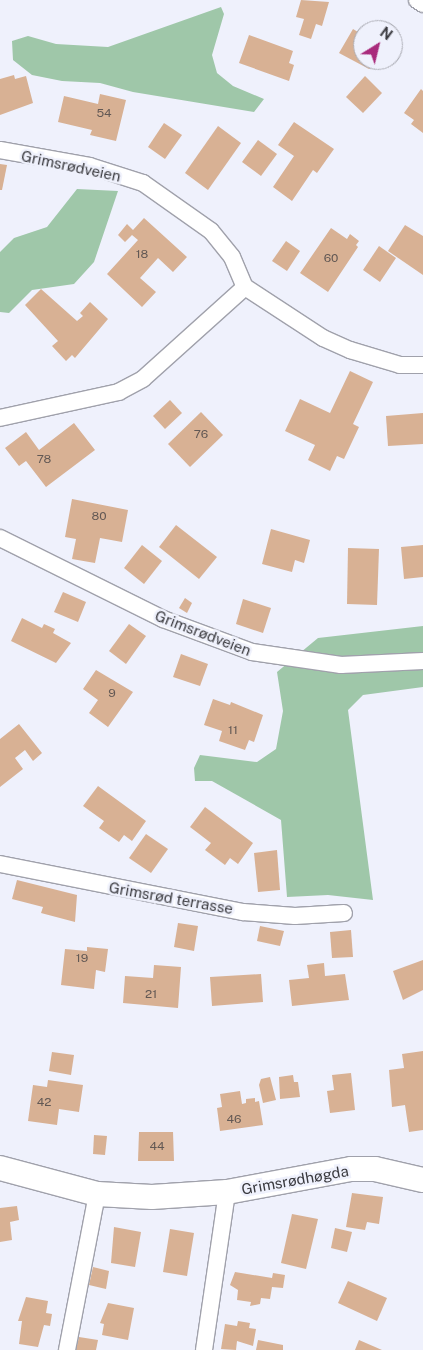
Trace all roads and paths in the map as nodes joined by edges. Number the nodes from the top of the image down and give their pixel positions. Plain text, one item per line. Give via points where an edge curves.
1 (417, 0) edge
2 (423, 4) edge
3 (0, 150) edge
4 (245, 286) junction
5 (423, 365) edge
6 (0, 418) edge
7 (0, 538) edge
8 (423, 661) edge
9 (0, 864) edge
10 (344, 913) dead end
11 (0, 1168) edge
12 (423, 1180) edge
13 (226, 1192) junction
14 (97, 1194) junction
15 (67, 1350) edge
16 (204, 1350) edge

1 - 2 street
3 - 4 street, Grimsrødveien via 90,166 142,182 211,231 232,257
4 - 5 street via 323,338 350,350 400,364
4 - 6 street via 143,379 119,392
7 - 8 street, Grimsrødveien via 164,619 252,652 341,665
9 - 10 street, Grimsrød terrasse via 243,912 295,916
11 - 14 main road, Grimsrødhøgda
12 - 13 main road, Grimsrødhøgda via 351,1169
13 - 14 main road, Grimsrødhøgda via 152,1197
13 - 16 street, Grimsrødhøgda
14 - 15 street

